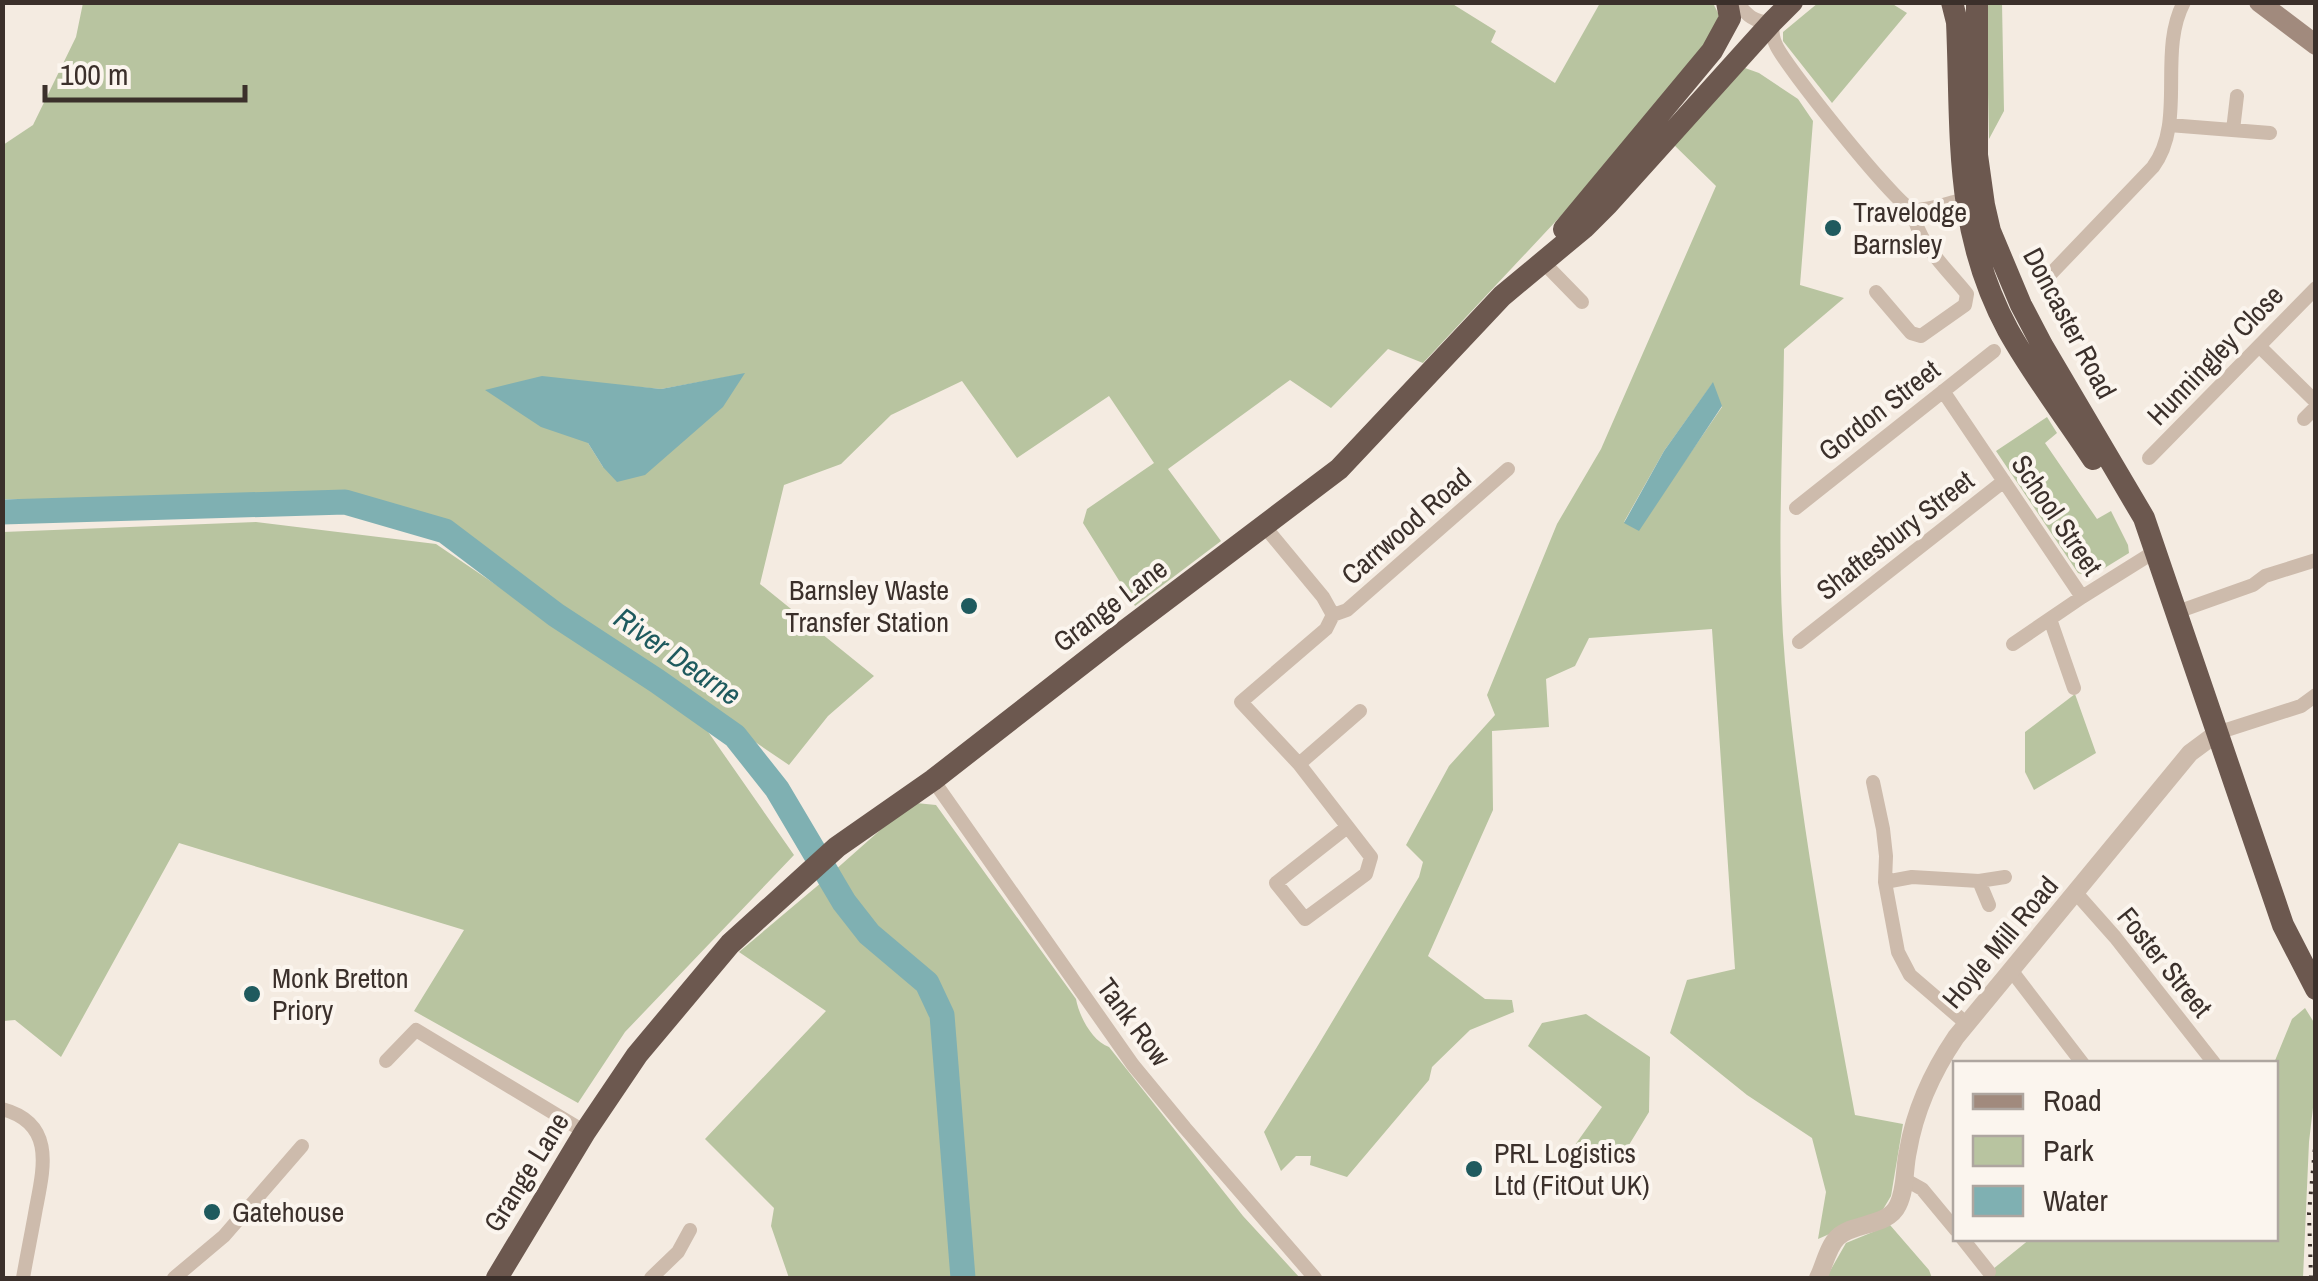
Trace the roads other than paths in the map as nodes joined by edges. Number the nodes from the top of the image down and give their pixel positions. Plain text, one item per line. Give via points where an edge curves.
1 (1727, 2) edge
2 (1736, 2) edge
3 (1792, 2) edge
4 (1952, 2) edge
5 (1977, 2) edge
6 (2184, 2) edge
7 (2259, 2) edge
8 (1772, 22) junction
9 (2316, 45) edge
10 (2237, 96) dead end
11 (2169, 124) junction
12 (2234, 130) junction
13 (2270, 133) dead end
14 (1964, 199) junction
15 (1913, 210) junction
16 (1542, 261) junction
17 (2042, 284) dead end
18 (2316, 288) edge
19 (1876, 292) dead end
20 (1582, 302) dead end
21 (2259, 346) junction
22 (1994, 352) dead end
23 (1943, 392) junction
24 (2316, 404) edge
25 (2304, 418) dead end
26 (2149, 458) dead end
27 (1508, 470) dead end
28 (2004, 481) junction
29 (1796, 508) dead end
30 (1264, 527) junction
31 (2152, 546) junction
32 (2316, 560) edge
33 (2082, 598) junction
34 (2177, 612) junction
35 (1333, 615) junction
36 (2050, 619) junction
37 (1800, 642) dead end
38 (2013, 644) dead end
39 (2074, 688) dead end
40 (2316, 695) edge
41 (1360, 711) dead end
42 (2217, 732) junction
43 (1298, 764) junction
44 (933, 780) junction
45 (1872, 782) dead end
46 (1346, 828) junction
47 (2005, 876) dead end
48 (1979, 881) junction
49 (1884, 882) junction
50 (2076, 893) junction
51 (1990, 905) dead end
52 (2011, 970) junction
53 (2316, 988) edge
54 (1967, 1024) junction
55 (1951, 1059) edge
56 (386, 1061) dead end
57 (2080, 1061) edge
58 (2212, 1061) edge
59 (2, 1109) edge
60 (585, 1132) junction
61 (302, 1146) dead end
62 (1904, 1179) junction
63 (1953, 1226) edge
64 (690, 1230) dead end
65 (1964, 1241) edge
66 (1990, 1272) dead end
67 (23, 1278) edge
68 (174, 1278) edge
69 (497, 1278) edge
70 (652, 1278) edge
71 (1315, 1278) edge
72 (1818, 1278) edge

1 - 16 highway via 1730,18 1712,50
2 - 8 street via 1749,18
3 - 8 highway, Grange Lane
4 - 14 highway, Doncaster Road
5 - 31 highway, Doncaster Road via 1977,156 1990,231 2020,305 2144,518
6 - 11 street via 2172,42
7 - 9 main road
8 - 15 street via 1781,54 1862,158
8 - 16 highway, Grange Lane via 1608,204
10 - 12 street
11 - 12 street
11 - 17 street via 2154,167
12 - 13 street
14 - 15 street
14 - 31 highway, Doncaster Road via 1975,249 2007,328
15 - 19 street via 1920,236 1967,294 1966,304 1916,336
16 - 20 street
16 - 30 highway, Grange Lane via 1339,470
18 - 21 street, Hunningley Close
21 - 24 street
21 - 26 street, Hunningley Close
22 - 23 street, Gordon Street
23 - 28 street, School Street
23 - 29 street, Gordon Street
24 - 25 street
27 - 35 street, Carrwood Road via 1347,610
28 - 33 street, School Street
28 - 37 street, Shaftesbury Street via 1823,634
30 - 35 street, Carrwood Road
30 - 44 highway, Grange Lane
31 - 33 street, School Street
31 - 34 highway, Doncaster Road
32 - 34 street via 2300,572 2265,576
33 - 36 street
34 - 42 highway, Doncaster Road
35 - 43 street, Carrwood Road via 1326,629 1241,702
36 - 38 street
36 - 39 street
40 - 42 street via 2301,706
41 - 43 street
42 - 50 street, Hoyle Mill Road via 2190,753
42 - 53 highway, Doncaster Road via 2283,925
43 - 46 street, Carrwood Road
44 - 60 highway, Grange Lane via 838,847 730,944 638,1055
44 - 71 street, Tank Row via 1133,1065
45 - 49 street via 1886,856
46 - 46 street, Carrwood Road via 1371,857 1366,874 1304,919 1276,882
47 - 48 street
48 - 49 street via 1912,876
48 - 51 street
49 - 54 street via 1904,966
50 - 52 street, Hoyle Mill Road
50 - 58 street, Foster Street
52 - 54 street, Hoyle Mill Road
52 - 57 street
54 - 55 street, Hoyle Mill Road
55 - 62 street, Hoyle Mill Road via 1917,1116
56 - 60 street via 416,1030
59 - 67 street via 31,1124 44,1153
60 - 69 highway, Grange Lane
61 - 68 street via 224,1236
62 - 63 street via 1922,1188
62 - 72 street, Hoyle Mill Road via 1893,1213 1841,1234
64 - 70 street
65 - 66 street

